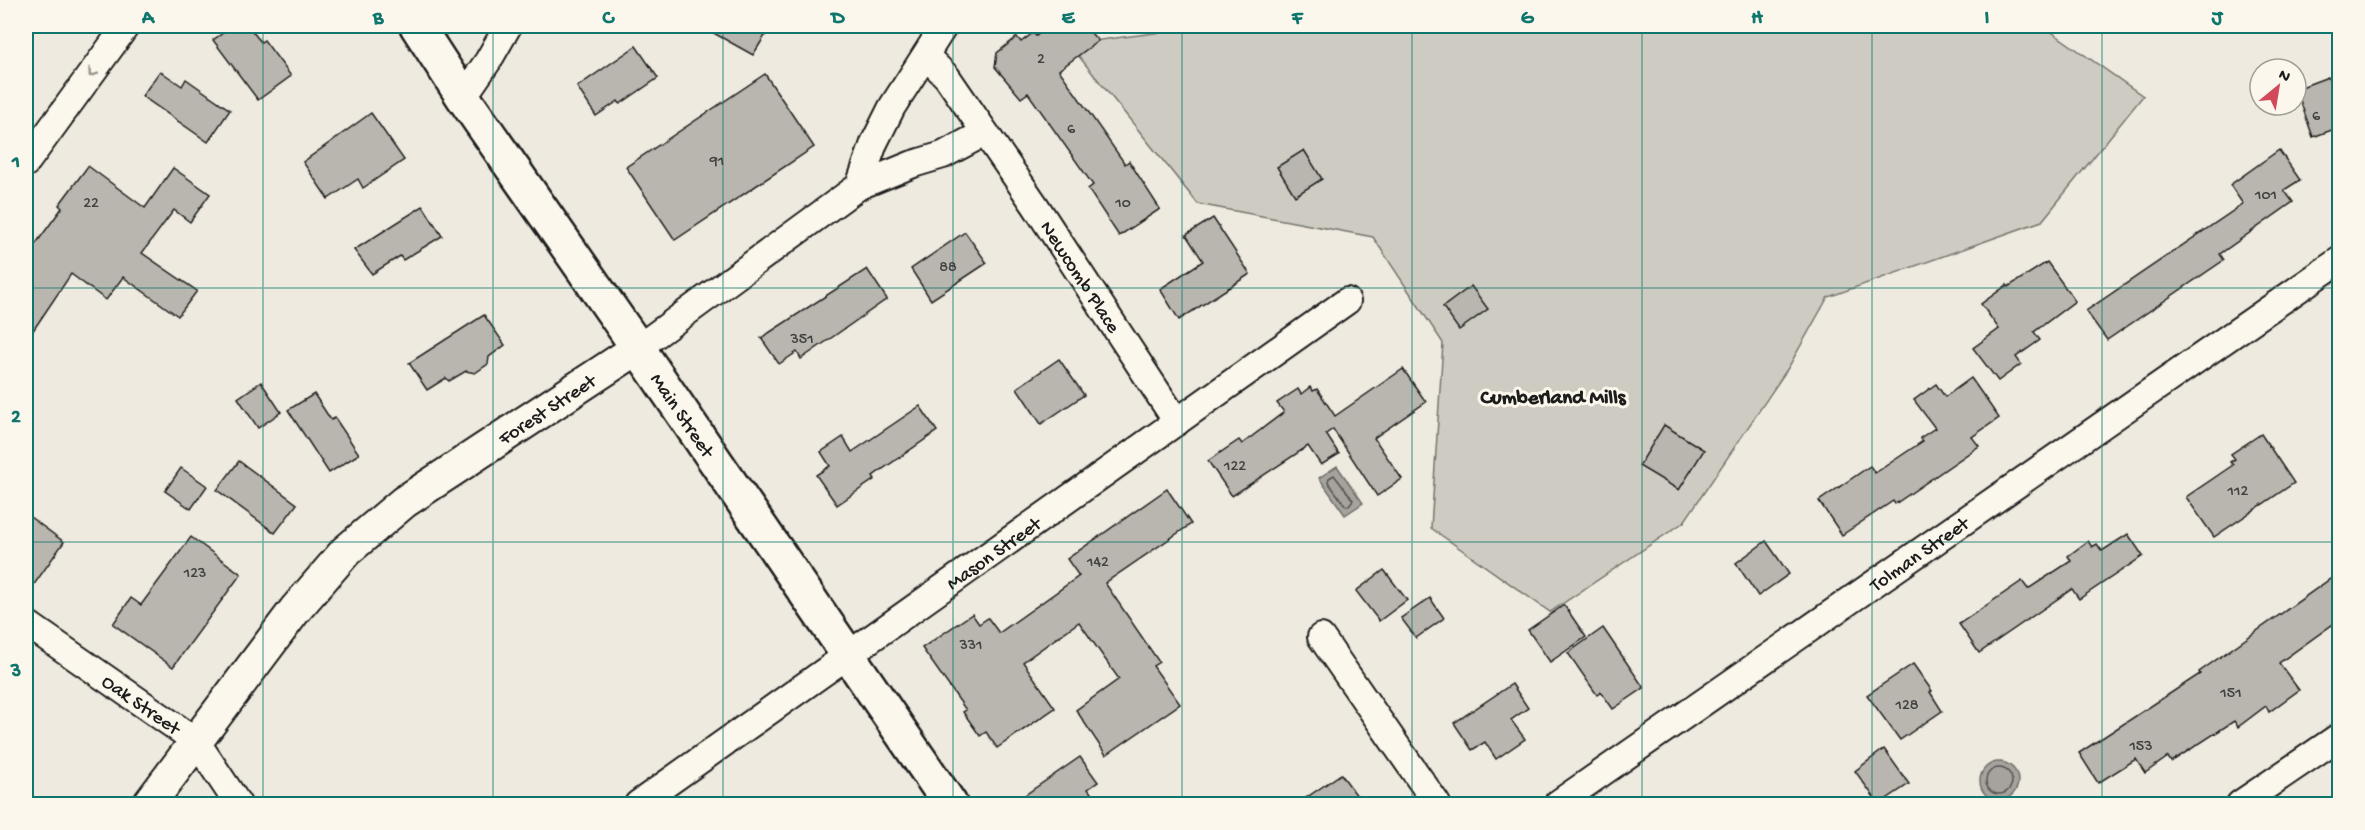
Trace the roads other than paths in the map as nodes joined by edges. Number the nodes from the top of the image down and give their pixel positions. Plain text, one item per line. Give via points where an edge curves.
1 (126, 26) edge
2 (417, 26) edge
3 (508, 26) edge
4 (944, 26) edge
5 (926, 56) junction
6 (463, 97) junction
7 (984, 133) junction
8 (26, 163) edge
9 (859, 186) junction
10 (2340, 260) edge
11 (1347, 301) dead end
12 (638, 348) junction
13 (1177, 422) junction
14 (26, 623) edge
15 (1321, 637) dead end
16 (849, 656) junction
17 (2340, 736) edge
18 (196, 741) junction
19 (149, 804) edge
20 (238, 804) edge
21 (638, 804) edge
22 (950, 804) edge
23 (1437, 804) edge
24 (1557, 804) edge
25 (2240, 804) edge

1 -> 8 street
2 - 6 main road, Main Street
3 - 6 street
4 - 5 street
5 - 7 street, Newcomb Place via 947,77
5 - 9 street via 892,107
6 - 12 main road, Main Street
7 - 9 street via 943,154
7 - 13 street, Newcomb Place
9 - 12 street, Forest Street
10 - 24 street, Tolman Street
11 - 13 street, Mason Street
12 - 16 main road, Main Street
12 - 18 street, Forest Street via 404,502 346,550 295,610
13 - 16 street, Mason Street
14 - 18 street, Oak Street
15 - 23 street
16 - 21 street, Mason Street
16 - 22 main road, Main Street
17 - 25 street
18 - 19 street, Forest Street
18 - 20 street, Oak Street

